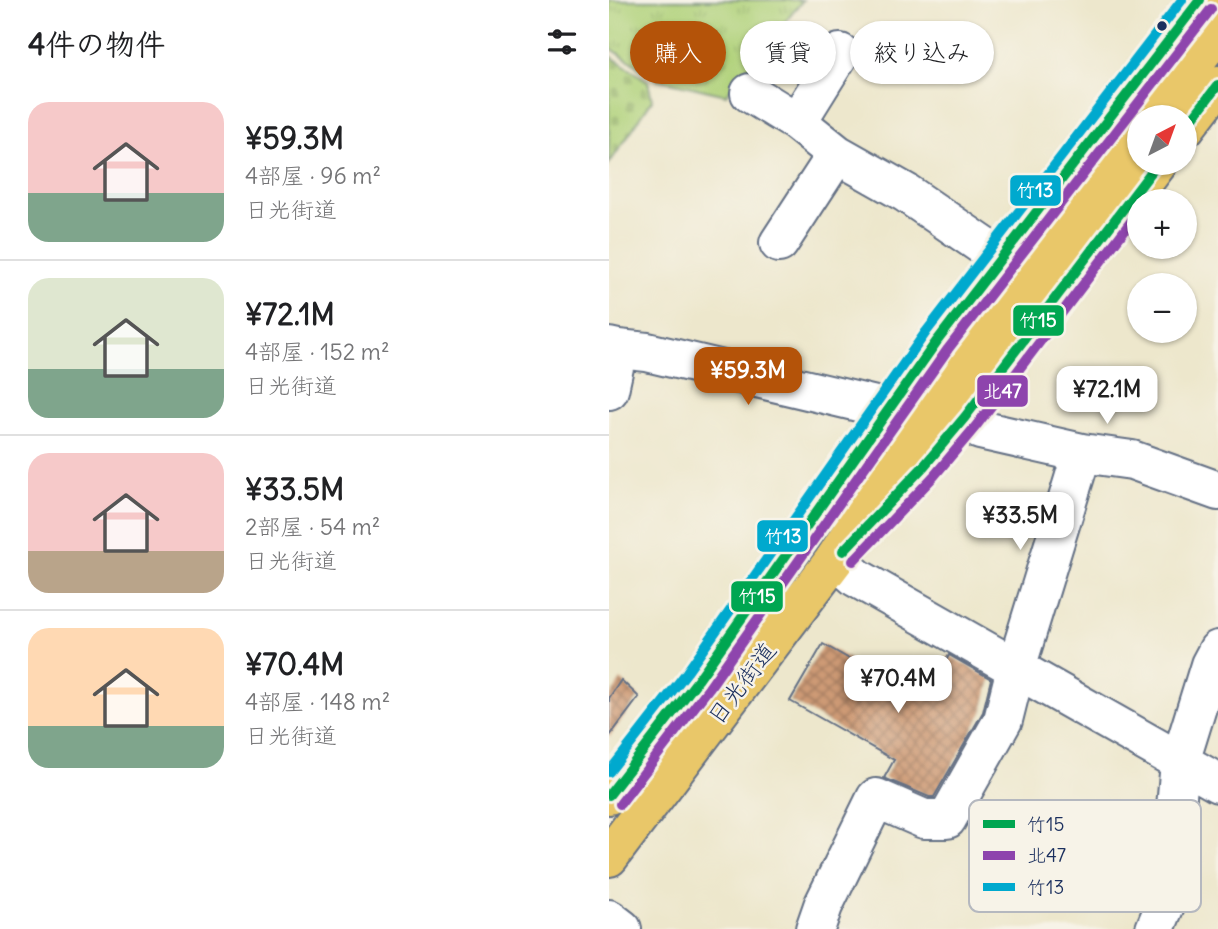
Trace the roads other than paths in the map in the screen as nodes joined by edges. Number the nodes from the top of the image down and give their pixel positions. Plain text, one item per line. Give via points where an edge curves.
1 (1200, 0) edge
2 (1218, 32) edge
3 (840, 53) dead end
4 (1218, 85) edge
5 (750, 93) dead end
6 (1160, 105) edge
7 (1197, 112) edge
8 (797, 122) junction
9 (1127, 149) edge
10 (837, 154) junction
11 (1149, 175) edge
12 (779, 243) dead end
13 (1000, 258) junction
14 (613, 348) edge
15 (609, 390) edge
16 (888, 408) junction
17 (965, 417) junction
18 (1082, 453) junction
19 (1218, 491) edge
20 (835, 559) junction
21 (1218, 650) edge
22 (1016, 668) junction
23 (1180, 762) junction
24 (1218, 783) edge
25 (609, 796) edge
26 (1177, 800) edge
27 (609, 857) edge
28 (1162, 912) edge
29 (609, 919) edge
30 (622, 929) edge
31 (815, 929) edge
32 (1155, 929) edge

1 - 13 highway, 日光街道
2 - 6 highway
3 - 8 street
4 - 7 highway
5 - 8 street
8 - 10 street
9 - 20 highway, 日光街道 via 973,350
10 - 12 street
10 - 13 street via 906,193
11 - 17 highway
13 - 16 highway, 日光街道
14 - 15 street
14 - 16 street
16 - 25 highway, 日光街道 via 698,680
17 - 18 street via 980,430
17 - 20 highway
18 - 19 street via 1132,460
18 - 22 street
20 - 22 street via 857,578
20 - 27 highway, 日光街道
21 - 23 street
22 - 23 street
22 - 31 street via 1003,720 947,819 924,819 876,798
23 - 24 street
23 - 26 street
28 - 32 street
29 - 30 street

